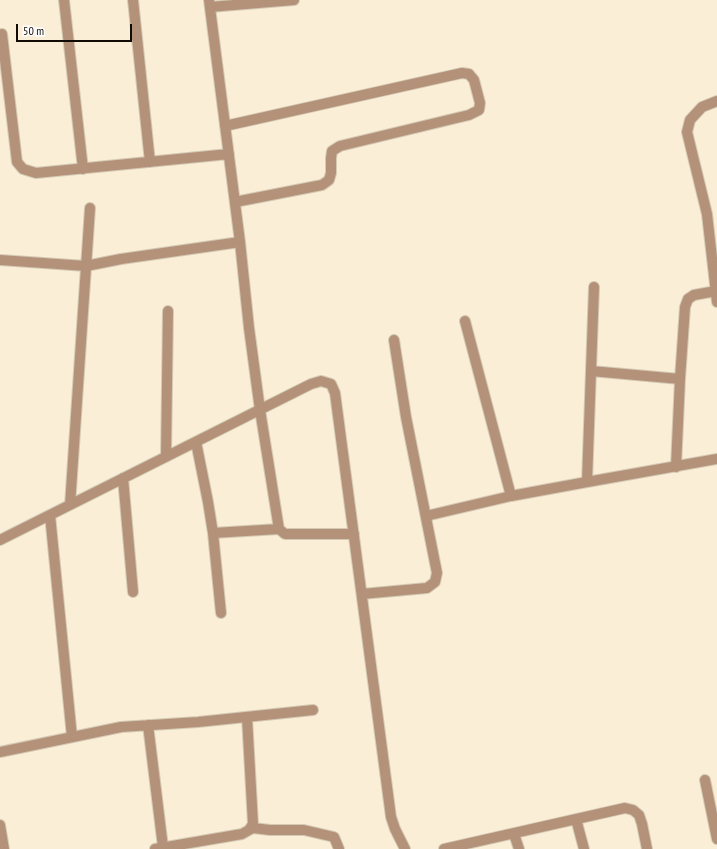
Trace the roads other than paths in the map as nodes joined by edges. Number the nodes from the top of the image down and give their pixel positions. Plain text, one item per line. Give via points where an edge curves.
1 (64, 0) edge
2 (133, 0) edge
3 (294, 0) edge
4 (210, 3) edge
5 (2, 34) dead end
6 (717, 101) edge
7 (225, 126) junction
8 (229, 154) junction
9 (150, 162) junction
10 (83, 169) junction
11 (235, 202) junction
12 (90, 208) dead end
13 (240, 242) junction
14 (0, 260) edge
15 (86, 266) junction
16 (594, 287) dead end
17 (716, 291) junction
18 (717, 302) edge
19 (168, 311) dead end
20 (465, 321) dead end
21 (394, 340) dead end
22 (591, 371) junction
23 (680, 379) junction
24 (260, 410) junction
25 (196, 442) junction
26 (166, 457) junction
27 (717, 459) edge
28 (676, 467) junction
29 (123, 478) junction
30 (587, 482) junction
31 (511, 496) junction
32 (70, 505) junction
33 (50, 515) junction
34 (426, 516) junction
35 (279, 529) junction
36 (214, 533) junction
37 (354, 534) junction
38 (0, 540) edge
39 (132, 592) dead end
40 (362, 594) junction
41 (221, 613) dead end
42 (312, 710) dead end
43 (247, 717) junction
44 (148, 726) junction
45 (72, 737) junction
46 (0, 752) edge
47 (705, 780) dead end
48 (576, 819) junction
49 (0, 825) edge
50 (249, 830) junction
51 (514, 834) junction
52 (717, 839) edge
53 (159, 848) edge
54 (4, 849) edge
55 (340, 849) edge
56 (405, 849) edge
57 (444, 849) edge
58 (519, 849) edge
59 (584, 849) edge
60 (647, 849) edge

1 - 10 street
2 - 9 street
3 - 4 street
4 - 7 street
5 - 10 street via 17,162 23,169 36,173
6 - 17 street via 702,106 690,120 687,132 707,214
7 - 8 street
7 - 11 street via 462,73 469,74 474,80 480,103 479,110 470,115 340,146 332,151 331,173 322,185
8 - 9 street
8 - 11 street
9 - 10 street
11 - 13 street
12 - 15 street
13 - 15 street
13 - 24 street
14 - 15 street
15 - 32 street
16 - 22 street
17 - 18 street
17 - 23 street via 694,295 685,307
19 - 26 street
20 - 31 street
21 - 34 street
22 - 23 street
22 - 30 street
23 - 28 street
24 - 25 street
24 - 35 street
24 - 37 street via 311,384 321,381 331,384 335,393
25 - 26 street
25 - 36 street
26 - 29 street
27 - 28 street
28 - 30 street
29 - 32 street
29 - 39 street
30 - 31 street
31 - 34 street
32 - 33 street
33 - 38 street
33 - 45 street
34 - 40 street via 437,573 435,582 427,588
35 - 36 street
35 - 37 street via 285,534
36 - 41 street
37 - 40 street
40 - 56 street via 391,817
42 - 43 street
43 - 44 street
43 - 50 street via 253,824
44 - 45 street via 121,727
44 - 53 street
45 - 46 street
47 - 52 street
48 - 51 street
48 - 59 street
48 - 60 street via 625,808 634,810 639,815
49 - 54 street
50 - 53 street via 242,834
50 - 55 street via 304,830 334,837
51 - 57 street
51 - 58 street

